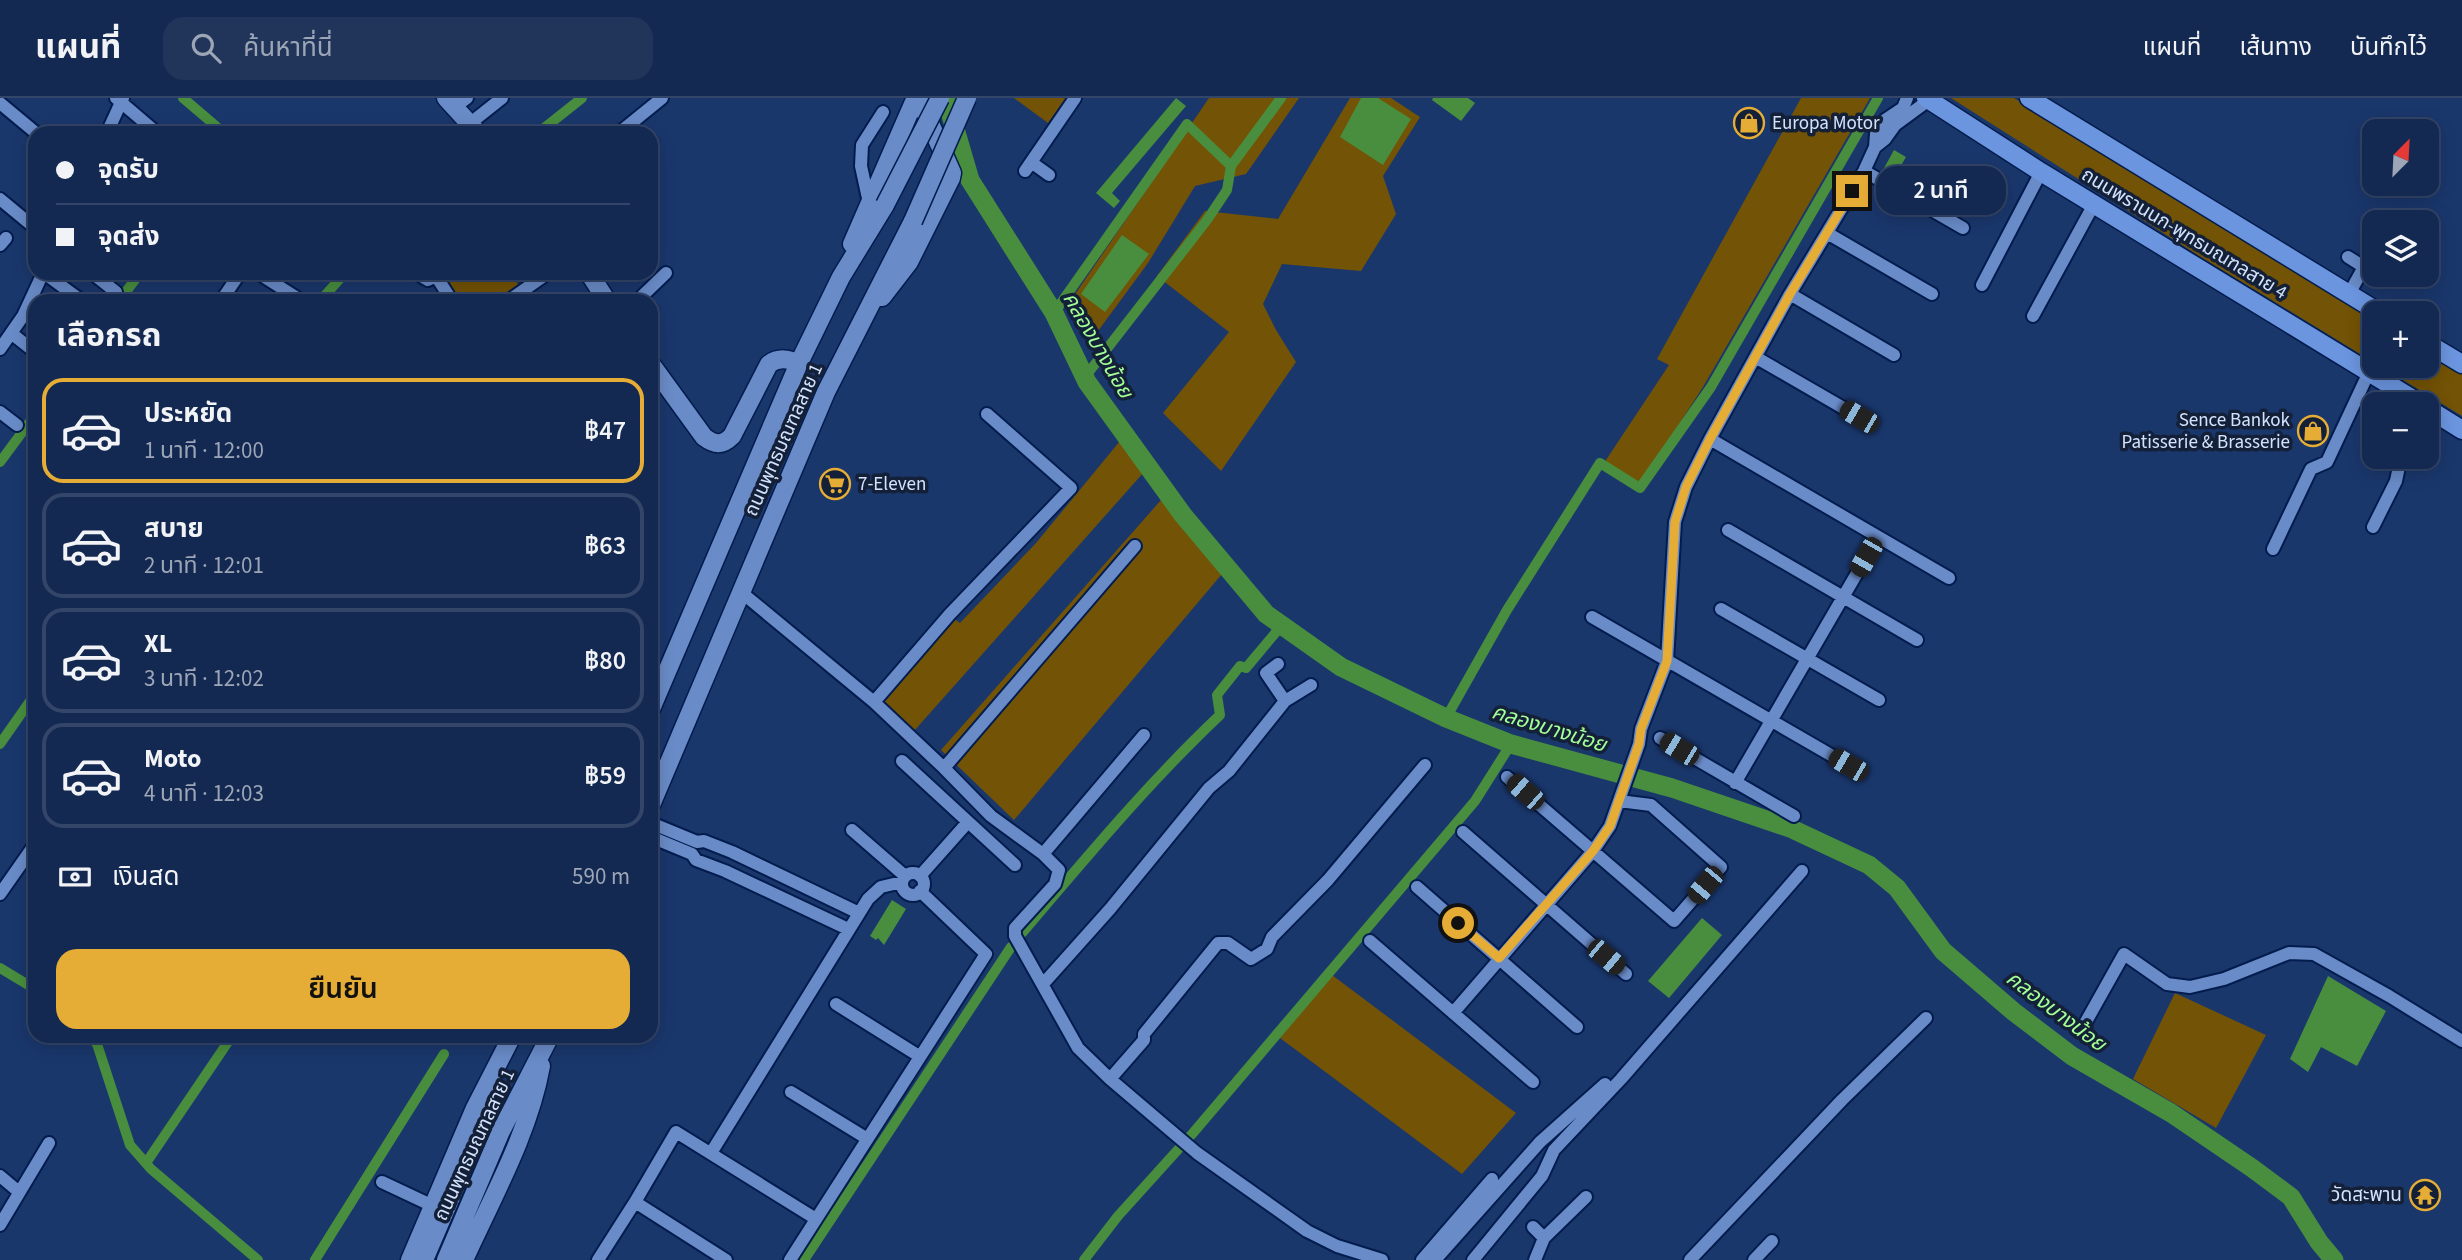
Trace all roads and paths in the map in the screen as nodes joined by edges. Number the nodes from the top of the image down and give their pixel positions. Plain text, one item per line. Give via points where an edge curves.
1 (502, 98) edge
2 (662, 98) edge
3 (940, 98) edge
4 (967, 98) edge
5 (973, 98) edge
6 (1075, 98) edge
7 (1908, 98) edge
8 (2029, 98) edge
9 (920, 99) edge
10 (1927, 99) edge
11 (120, 100) edge
12 (456, 101) edge
13 (0, 103) edge
14 (883, 112) dead end
15 (959, 117) junction
16 (28, 126) edge
17 (110, 126) edge
18 (149, 126) edge
19 (467, 126) edge
20 (473, 126) edge
21 (628, 126) edge
22 (1875, 146) junction
23 (903, 170) junction
24 (1864, 171) junction
25 (2041, 172) junction
26 (1049, 175) dead end
27 (0, 200) edge
28 (877, 204) junction
29 (2094, 204) junction
30 (28, 222) edge
31 (1963, 228) dead end
32 (1827, 233) junction
33 (2348, 257) dead end
34 (666, 274) dead end
35 (54, 280) edge
36 (101, 280) edge
37 (269, 280) edge
38 (538, 280) edge
39 (1982, 285) dead end
40 (116, 292) dead end
41 (72, 294) edge
42 (291, 294) edge
43 (518, 294) edge
44 (645, 294) edge
45 (1790, 294) junction
46 (1932, 294) dead end
47 (2349, 294) junction
48 (2362, 302) edge
49 (28, 306) edge
50 (2033, 316) dead end
51 (862, 321) junction
52 (11, 333) junction
53 (28, 346) edge
54 (0, 349) edge
55 (2439, 350) edge
56 (1895, 355) dead end
57 (1757, 358) junction
58 (799, 363) junction
59 (2462, 364) edge
60 (2362, 368) edge
61 (658, 375) edge
62 (2366, 378) edge
63 (2377, 378) edge
64 (2394, 392) edge
65 (0, 412) edge
66 (988, 414) dead end
67 (2439, 416) edge
68 (1859, 417) dead end
69 (17, 425) dead end
70 (2462, 430) edge
71 (1710, 439) junction
72 (2398, 469) edge
73 (2374, 527) dead end
74 (1728, 530) dead end
75 (1878, 537) junction
76 (1135, 546) dead end
77 (2273, 549) dead end
78 (1949, 578) dead end
79 (741, 592) junction
80 (1843, 597) junction
81 (1721, 609) dead end
82 (1592, 617) dead end
83 (1917, 640) dead end
84 (1807, 659) junction
85 (1667, 661) junction
86 (1278, 664) dead end
87 (1311, 685) dead end
88 (658, 693) edge
89 (1879, 700) dead end
90 (1285, 701) junction
91 (874, 702) junction
92 (1771, 720) junction
93 (1144, 735) dead end
94 (1660, 738) dead end
95 (902, 761) dead end
96 (1425, 765) dead end
97 (1848, 765) dead end
98 (944, 768) junction
99 (1507, 777) dead end
100 (1735, 783) junction
101 (658, 788) edge
102 (1619, 801) junction
103 (1794, 816) dead end
104 (968, 822) junction
105 (658, 826) edge
106 (852, 830) dead end
107 (1463, 832) dead end
108 (658, 840) edge
109 (1593, 851) junction
110 (732, 852) junction
111 (28, 854) edge
112 (1043, 854) junction
113 (1015, 865) dead end
114 (1802, 870) dead end
115 (725, 871) junction
116 (920, 876) junction
117 (904, 879) junction
118 (1417, 887) dead end
119 (920, 891) junction
120 (0, 894) edge
121 (1546, 905) junction
122 (859, 912) junction
123 (848, 929) junction
124 (1370, 941) dead end
125 (1499, 958) junction
126 (1626, 974) dead end
127 (1043, 984) junction
128 (836, 1004) dead end
129 (1453, 1013) junction
130 (1926, 1018) dead end
131 (1577, 1027) dead end
132 (2083, 1027) dead end
133 (1644, 1040) dead end
134 (2462, 1041) edge
135 (509, 1043) edge
136 (546, 1043) edge
137 (547, 1043) edge
138 (503, 1056) junction
139 (919, 1056) junction
140 (1110, 1079) junction
141 (1533, 1082) dead end
142 (791, 1092) dead end
143 (866, 1138) junction
144 (49, 1143) dead end
145 (711, 1153) junction
146 (0, 1176) edge
147 (1492, 1179) dead end
148 (382, 1182) dead end
149 (19, 1192) junction
150 (1586, 1197) dead end
151 (635, 1202) junction
152 (433, 1206) junction
153 (816, 1219) junction
154 (0, 1225) edge
155 (1533, 1227) dead end
156 (1544, 1238) junction
157 (1772, 1241) dead end
158 (1374, 1259) edge
159 (410, 1260) edge
160 (424, 1260) edge
161 (446, 1260) edge
162 (464, 1260) edge
163 (598, 1260) edge
164 (726, 1260) edge
165 (790, 1260) edge
166 (1422, 1260) edge
167 (1435, 1260) edge
168 (1473, 1260) edge
169 (1535, 1260) edge
170 (1690, 1260) edge
171 (1754, 1260) edge

1 - 20 street
2 - 21 street
3 - 23 main road, ถนนพุทธมณฑลสาย 1, bridge
4 - 15 main road, ถนนพุทธมณฑลสาย 1, bridge
5 - 15 main road, bridge
6 - 26 street via 1028,166
7 - 22 street via 1880,127
8 - 47 main road, ถนนพรานนก-พุทธมณฑลสาย 4
9 - 23 main road, bridge
9 - 28 main road
9 - 51 main road via 952,173 950,181 909,262
10 - 22 street
10 - 25 main road, ถนนพรานนก-พุทธมณฑลสาย 4
11 - 17 street
11 - 18 street
12 - 19 main road
13 - 16 street
14 - 28 street via 862,145 861,166
15 - 51 main road, ถนนพุทธมณฑลสาย 1, bridge
22 - 24 street
23 - 28 main road, ถนนพุทธมณฑลสาย 1, bridge
24 - 31 street
24 - 32 street
25 - 29 main road, ถนนพรานนก-พุทธมณฑลสาย 4
25 - 39 street
27 - 30 street
28 - 58 main road, ถนนพุทธมณฑลสาย 1
29 - 50 street
29 - 60 main road, ถนนพรานนก-พุทธมณฑลสาย 4
32 - 45 street
32 - 46 street
33 - 47 street via 2364,267
34 - 44 street
35 - 41 street
36 - 40 street
37 - 42 street
38 - 43 street
45 - 56 street
45 - 57 street
47 - 48 main road, ถนนพรานนก-พุทธมณฑลสาย 4
49 - 52 street
51 - 79 main road, ถนนพุทธมณฑลสาย 1 via 826,393
52 - 53 street
52 - 54 street
55 - 59 main road
57 - 68 street
57 - 71 street
58 - 61 main road via 775,359 769,364 732,436 719,444 704,437
58 - 88 main road, ถนนพุทธมณฑลสาย 1
62 - 77 street via 2327,462 2311,469
63 - 64 main road, ถนนพรานนก-พุทธมณฑลสาย 4
65 - 69 street
66 - 91 street via 1070,488
67 - 70 main road
71 - 75 street
71 - 85 street via 1675,522
72 - 73 street
74 - 80 street
75 - 78 street
75 - 80 street
76 - 98 street
79 - 91 street
79 - 101 main road, ถนนพุทธมณฑลสาย 1
80 - 83 street
80 - 84 street
81 - 84 street
82 - 85 street
84 - 89 street
84 - 92 street
85 - 92 street
85 - 102 street
86 - 90 street via 1266,673
87 - 90 street
90 - 127 street
91 - 98 street
92 - 97 street
92 - 100 street
93 - 112 street
94 - 100 street
95 - 104 street
96 - 140 street via 1266,949 1251,959 1228,943 1218,943
98 - 112 street via 991,816
99 - 109 street
100 - 103 street
102 - 109 street via 1610,826
102 - 109 street via 1651,805 1721,867 1674,921
104 - 113 street
104 - 116 street
105 - 110 street
106 - 117 street
107 - 121 street
108 - 115 street
109 - 121 street
110 - 115 street
110 - 122 street
111 - 120 street
112 - 127 street via 1059,870 1055,884 1015,928 1015,936
114 - 168 street via 1554,1150 1542,1176
115 - 123 street
116 - 117 street via 912,873
116 - 119 street
117 - 119 street via 903,889 908,893
117 - 122 street via 881,887
118 - 125 street
119 - 139 street via 986,954
121 - 125 street
121 - 126 street
122 - 123 street
123 - 145 street
124 - 129 street
125 - 129 street
125 - 131 street
127 - 140 street via 1079,1048
128 - 139 street
129 - 141 street
130 - 170 street
132 - 134 street via 2124,954 2166,984 2190,987 2289,953 2314,954
133 - 167 street via 1600,1089 1540,1142
135 - 138 main road, ถนนพุทธมณฑลสาย 1
136 - 161 main road, ถนนพุทธมณฑลสาย 1 via 501,1131
137 - 162 main road, ถนนพุทธมณฑลสาย 1 via 536,1094
138 - 152 main road, ถนนพุทธมณฑลสาย 1
138 - 160 main road, ถนนพุทธมณฑลสาย 1 via 487,1113
139 - 143 street
140 - 158 street via 1197,1153 1321,1239
142 - 143 street
143 - 153 street
144 - 149 street
145 - 151 street via 676,1132
145 - 153 street
146 - 149 street
147 - 166 street
148 - 152 street
149 - 154 street
150 - 156 street
151 - 163 street
151 - 164 street
152 - 159 main road, ถนนพุทธมณฑลสาย 1
153 - 165 street
155 - 156 street
156 - 169 street
157 - 171 street

